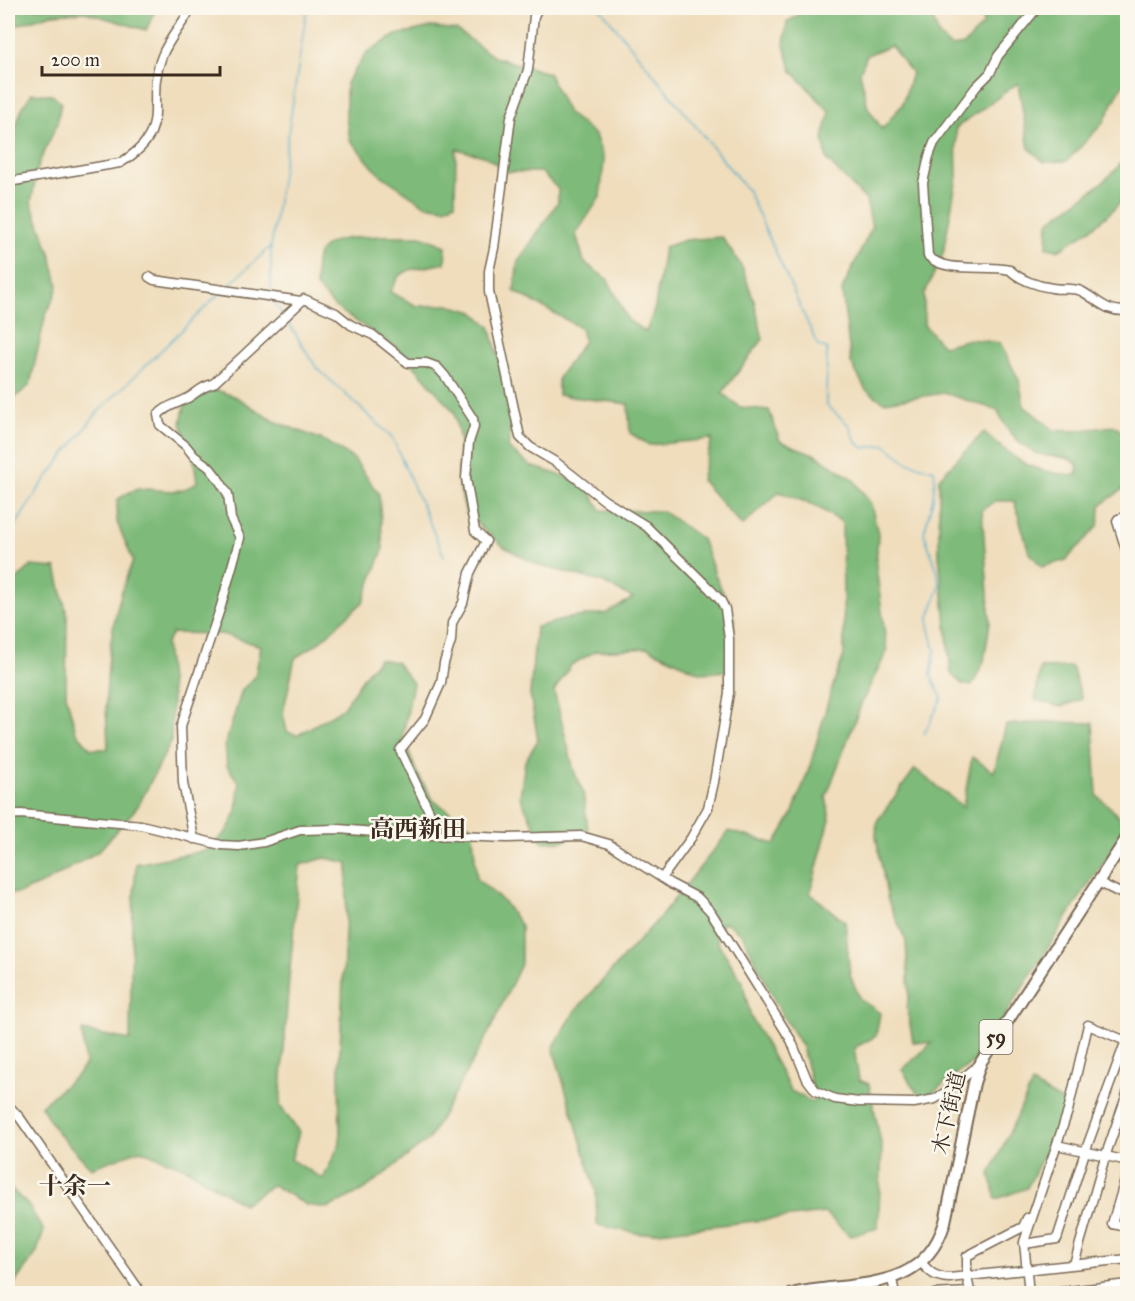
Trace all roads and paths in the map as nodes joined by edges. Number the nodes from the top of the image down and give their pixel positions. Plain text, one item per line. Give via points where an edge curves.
1 (191, 8) edge
2 (538, 8) edge
3 (1036, 8) edge
4 (8, 182) edge
5 (149, 277) dead end
6 (301, 302) junction
7 (1128, 310) edge
8 (1128, 516) edge
9 (1128, 556) edge
10 (8, 815) edge
11 (437, 835) junction
12 (194, 838) junction
13 (1126, 842) edge
14 (662, 878) junction
15 (1098, 882) junction
16 (1128, 897) edge
17 (1126, 1039) edge
18 (981, 1062) junction
19 (1128, 1091) edge
20 (8, 1105) edge
21 (1066, 1118) junction
22 (1057, 1145) junction
23 (1085, 1152) junction
24 (1105, 1156) junction
25 (1128, 1161) edge
26 (1128, 1170) edge
27 (1124, 1193) edge
28 (1128, 1227) edge
29 (1024, 1244) junction
30 (1128, 1259) edge
31 (921, 1262) junction
32 (1074, 1264) junction
33 (1026, 1270) junction
34 (967, 1276) junction
35 (891, 1279) junction
36 (1128, 1284) edge
37 (142, 1293) edge
38 (792, 1293) edge
39 (895, 1293) edge
40 (934, 1293) edge
41 (973, 1293) edge
42 (1029, 1293) edge
43 (1044, 1293) edge

1 - 4 street via 161,56 153,126 144,145 120,163
2 - 14 street via 528,70 511,117 489,271 489,292 520,437 646,526 721,601 726,617 729,693 708,808
3 - 7 street via 934,143 922,183 928,256 947,264 1010,270 1035,284 1081,291 1114,311
5 - 6 street
6 - 11 street via 308,299 336,313 373,335 408,363 437,367 473,419 466,478 475,531 486,541 452,623 441,683 425,719 400,750
6 - 12 street via 213,384 164,408 158,415 160,425 217,477 228,494 231,519 240,538 181,726 183,783
8 - 9 street via 1117,521
10 - 12 street via 141,825
11 - 12 street via 300,830 238,846
11 - 14 street via 581,836 609,844
13 - 15 main road, 木下街道 / 59
14 - 18 street via 698,898 711,912 791,1040 816,1091 835,1099 859,1102 914,1103 935,1099
15 - 16 street
15 - 18 main road, 木下街道 / 59
17 - 21 street via 1088,1024
17 - 23 street
18 - 31 main road, 木下街道 / 59 via 942,1232
19 - 24 street
20 - 37 street
21 - 22 street
21 - 34 street via 1023,1227 968,1256
22 - 23 street
22 - 29 street
23 - 24 street
23 - 29 street via 1057,1239
24 - 25 street
24 - 32 street
26 - 27 street
27 - 28 street via 1112,1224
29 - 33 street
30 - 32 street
31 - 34 street via 938,1277
31 - 35 main road, 木下街道 / 59
32 - 33 street
33 - 34 street
33 - 42 street
34 - 41 street
35 - 38 main road, 木下街道 / 59
35 - 39 street
36 - 43 street
40 - 41 street

